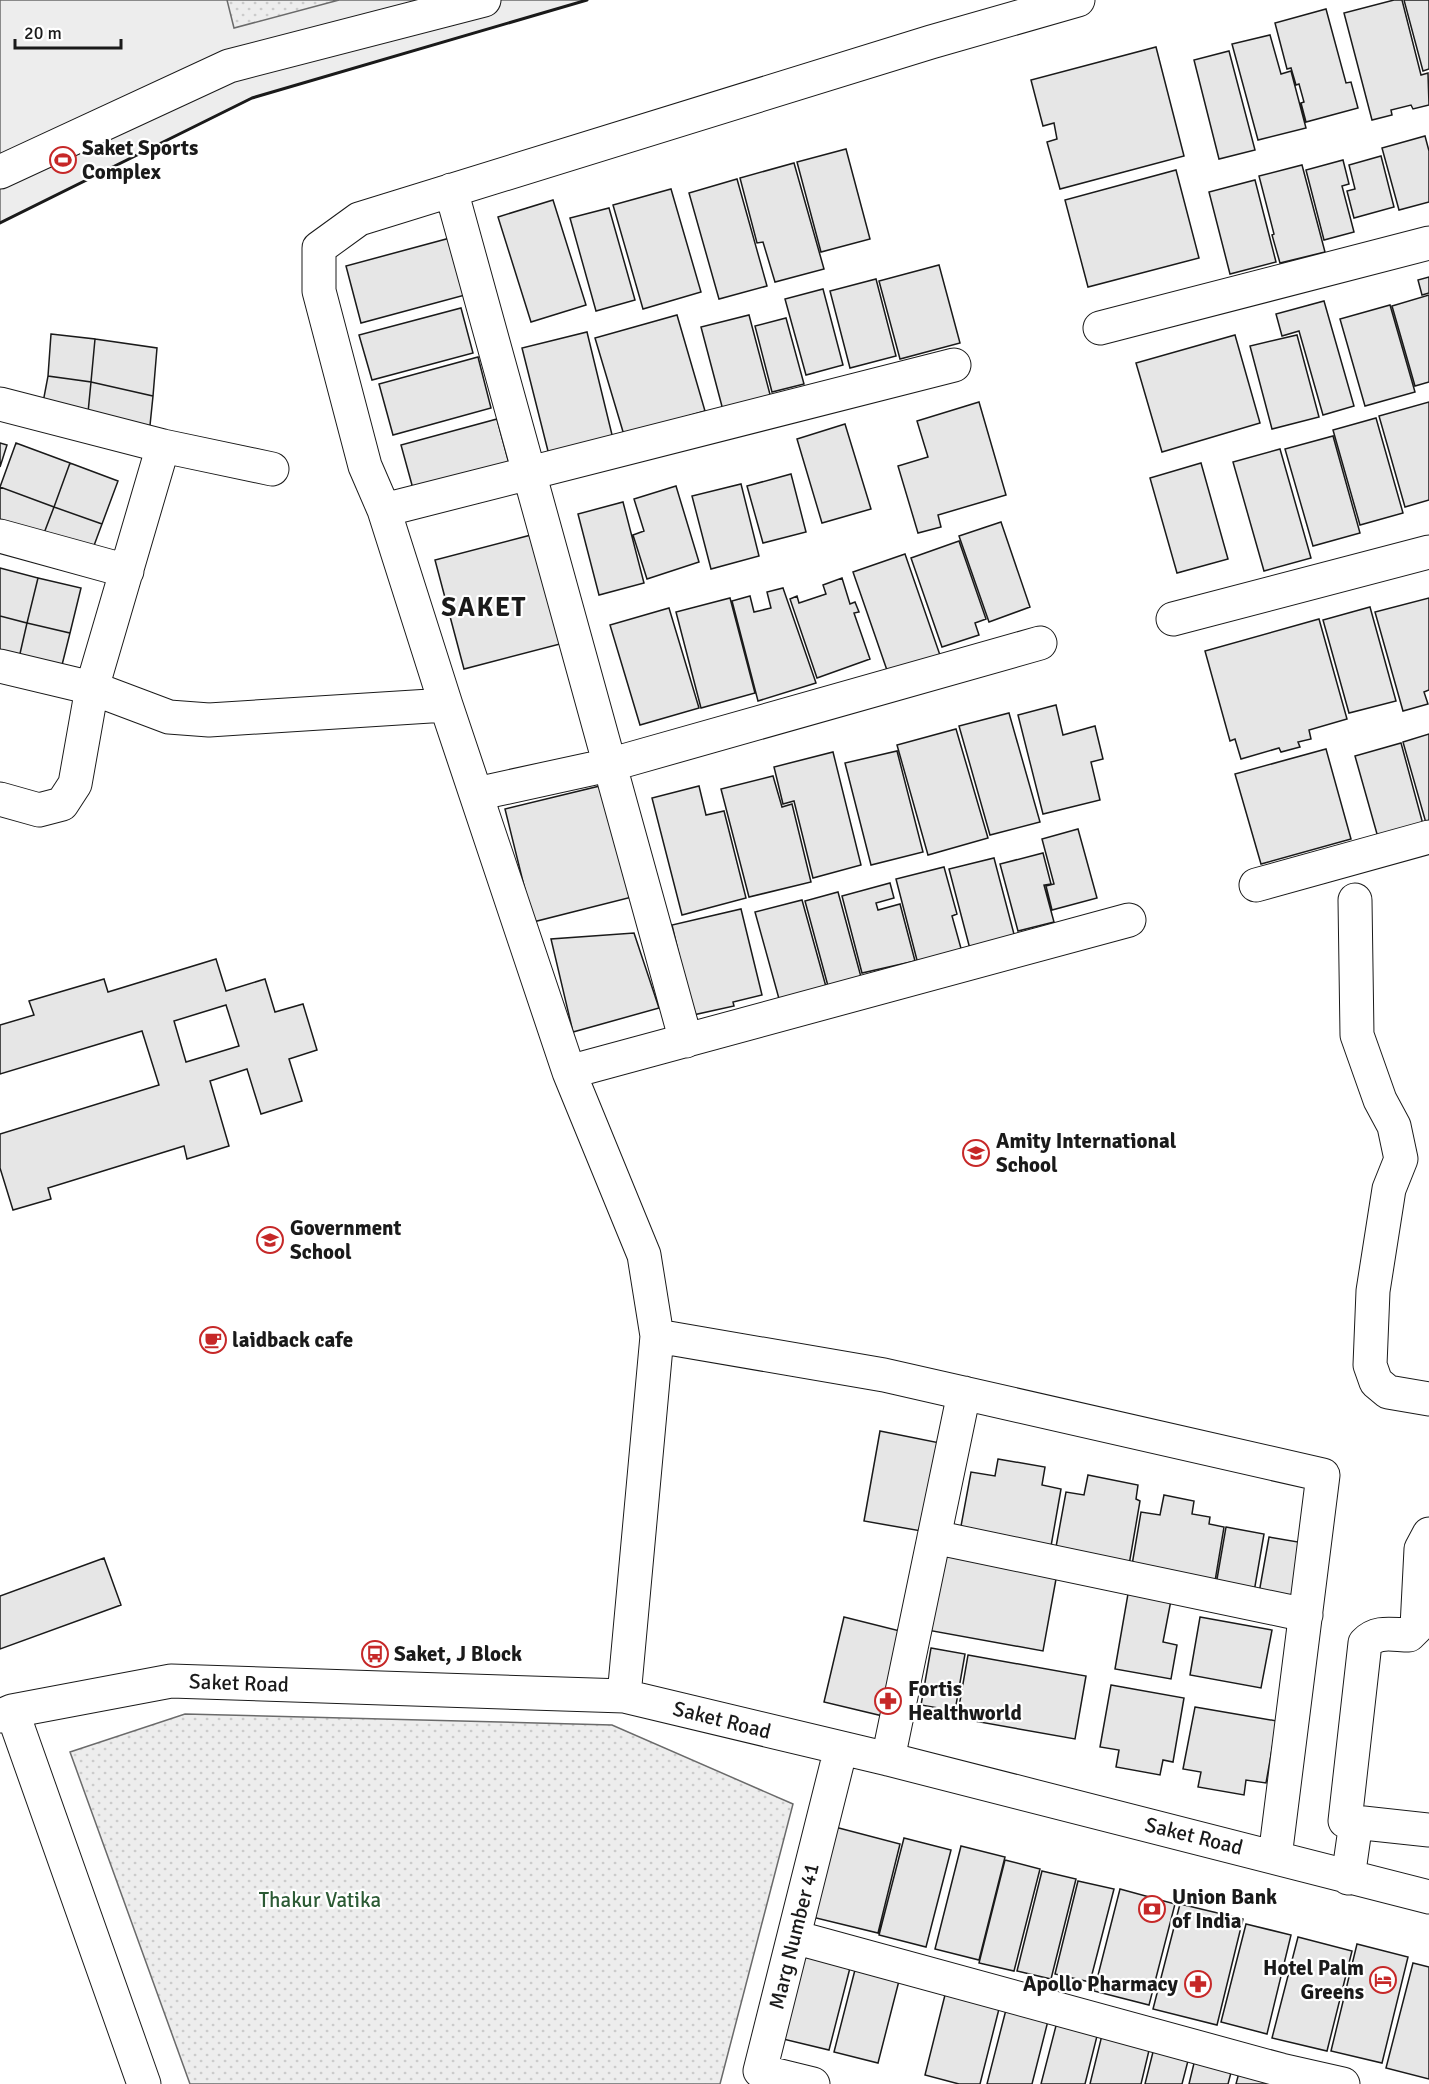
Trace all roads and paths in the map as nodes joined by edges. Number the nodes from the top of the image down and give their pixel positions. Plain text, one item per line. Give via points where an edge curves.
1 (484, 0) edge
2 (1078, 0) edge
3 (0, 172) edge
4 (451, 190) junction
5 (1429, 243) edge
6 (1100, 328) dead end
7 (954, 365) dead end
8 (0, 404) edge
9 (164, 446) junction
10 (272, 469) dead end
11 (529, 473) junction
12 (384, 510) junction
13 (0, 536) edge
14 (1429, 552) edge
15 (127, 571) junction
16 (1173, 619) dead end
17 (1040, 643) dead end
18 (0, 666) edge
19 (92, 688) junction
20 (446, 705) junction
21 (609, 765) junction
22 (476, 794) junction
23 (0, 799) edge
24 (1429, 837) edge
25 (1256, 885) dead end
26 (1355, 900) dead end
27 (1129, 920) dead end
28 (686, 1041) junction
29 (569, 1072) junction
30 (657, 1336) junction
31 (964, 1393) junction
32 (1429, 1399) edge
33 (1429, 1534) edge
34 (934, 1536) junction
35 (1306, 1615) junction
36 (624, 1696) junction
37 (6, 1714) edge
38 (841, 1748) junction
39 (888, 1760) junction
40 (1356, 1822) junction
41 (1429, 1830) edge
42 (1275, 1857) junction
43 (1348, 1878) junction
44 (1429, 1897) edge
45 (794, 1936) junction
46 (758, 2078) edge
47 (144, 2084) edge
48 (813, 2084) edge
49 (1343, 2084) edge

1 - 3 street via 229,66
2 - 4 street
4 - 11 street
4 - 12 street via 359,219 319,248 319,291 365,466
5 - 6 street
7 - 11 street
8 - 9 street
9 - 10 street
9 - 15 street
11 - 12 street
11 - 21 street
12 - 20 street
13 - 15 street
14 - 16 street
15 - 19 street
17 - 21 street
18 - 19 street
19 - 20 street via 169,717 209,720
19 - 23 street via 75,784 62,804 39,810
20 - 22 street
21 - 22 street
21 - 28 street
22 - 29 street
24 - 25 street
26 - 32 street via 1358,1035 1380,1100 1394,1126 1401,1159 1389,1189 1372,1291 1370,1365 1376,1382 1388,1392
27 - 28 street
28 - 29 street
29 - 30 street via 644,1255
30 - 31 street via 884,1375
30 - 36 street
31 - 34 street
31 - 35 street via 1323,1475
33 - 40 street via 1421,1549 1417,1626 1409,1635 1382,1634 1371,1636 1365,1643 1345,1821
34 - 35 street
34 - 39 street
35 - 42 street
36 - 37 street, Saket Road via 171,1681
36 - 38 street, Saket Road
37 - 47 street
38 - 39 street, Saket Road
38 - 45 street, Marg Number 41
39 - 42 street, Saket Road
40 - 41 street
40 - 43 street
42 - 43 street, Saket Road
43 - 44 street, Saket Road
45 - 46 street, Marg Number 41
45 - 49 street
46 - 48 street, Marg Number 41

